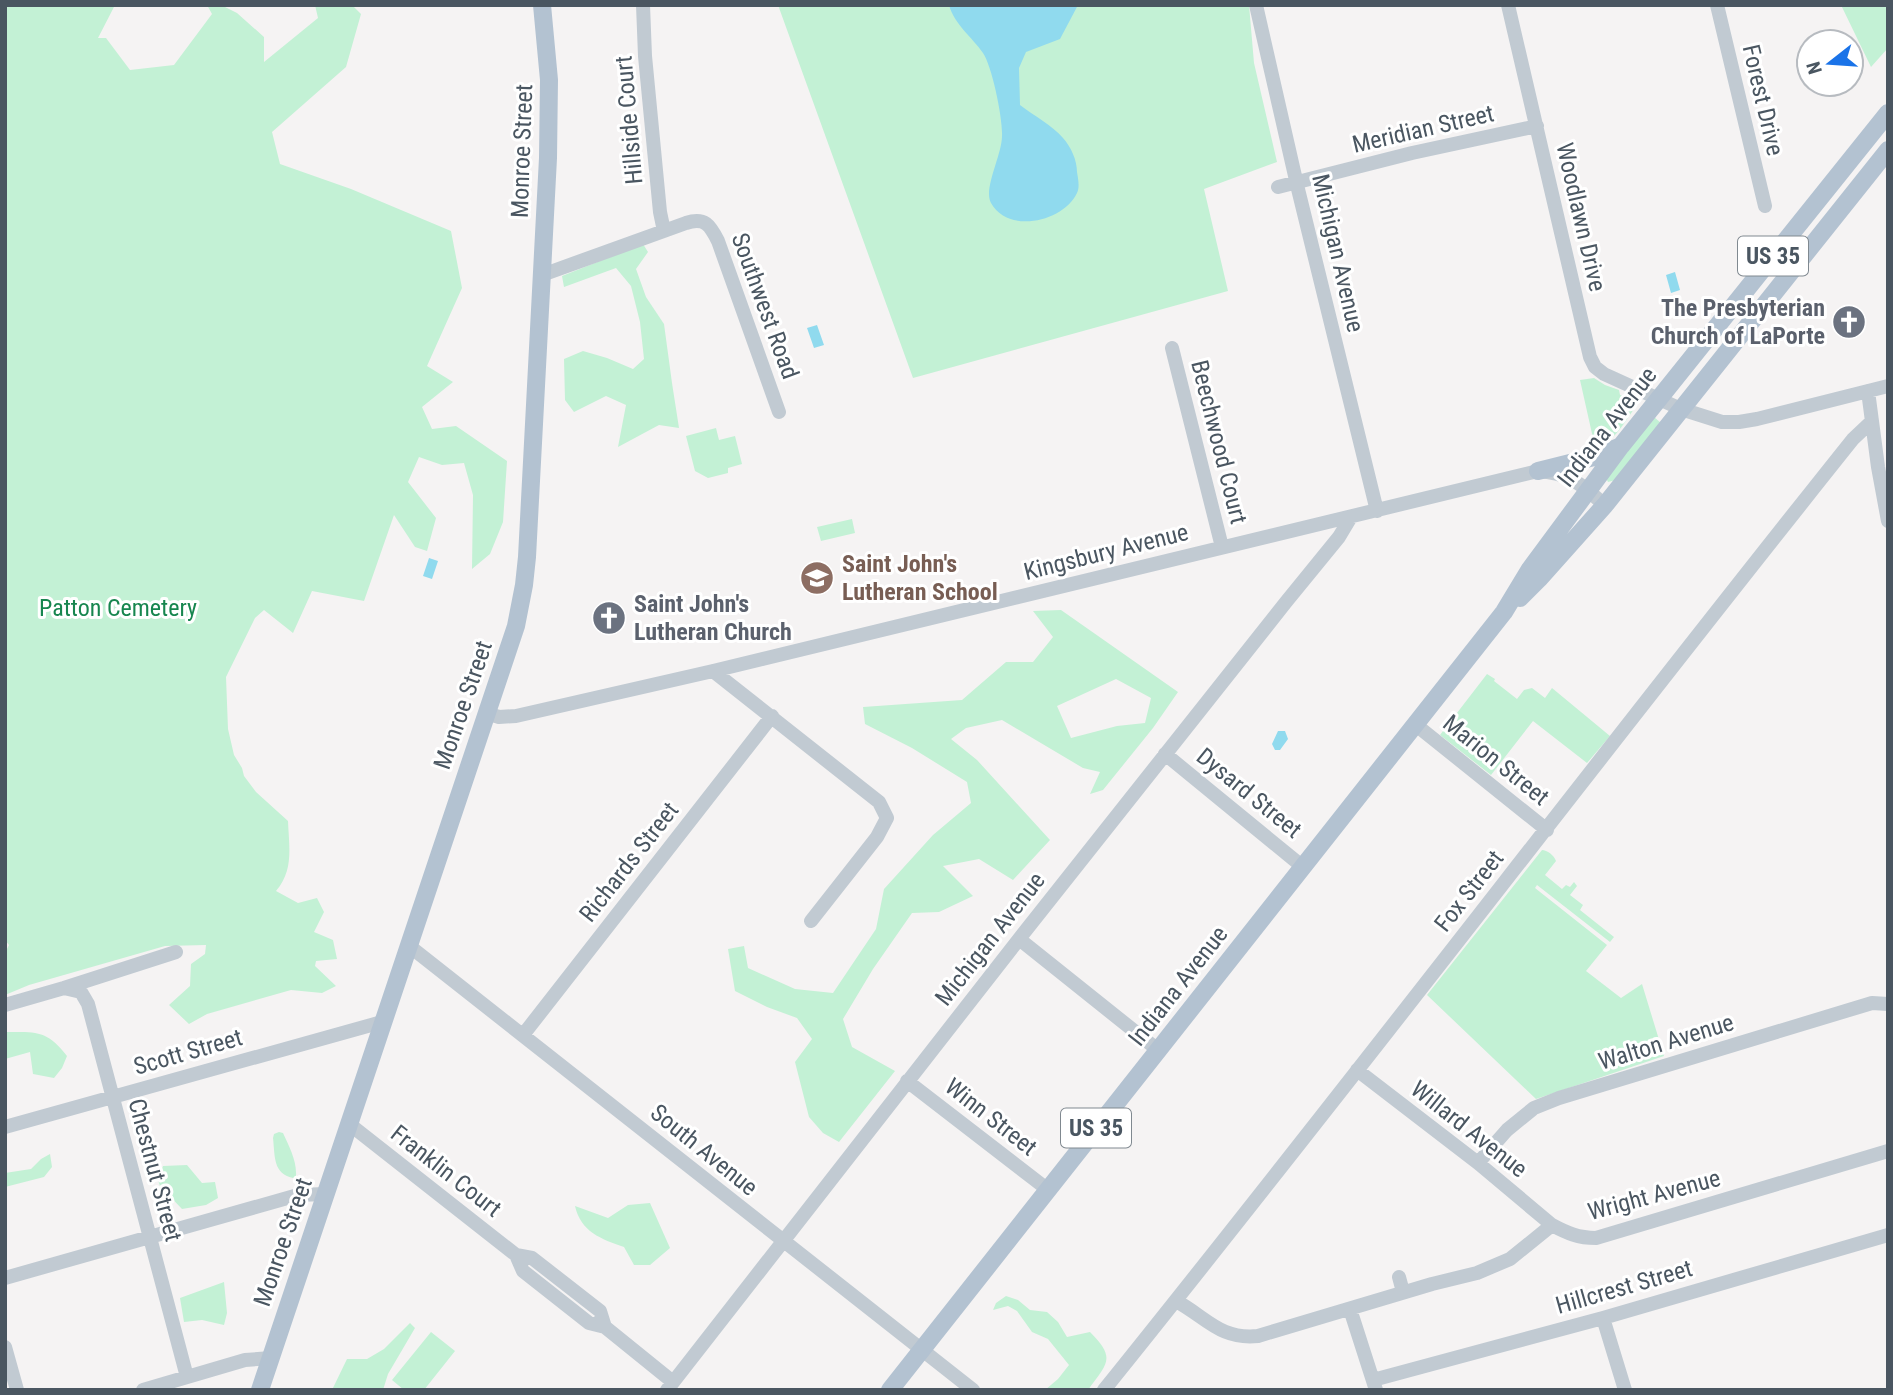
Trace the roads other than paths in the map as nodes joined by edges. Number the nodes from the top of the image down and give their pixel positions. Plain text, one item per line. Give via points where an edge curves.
1 (542, 5) edge
2 (643, 5) edge
3 (1256, 5) edge
4 (1508, 5) edge
5 (1717, 5) edge
6 (1888, 113) edge
7 (1537, 126) junction
8 (1888, 150) edge
9 (1854, 154) junction
10 (1872, 169) junction
11 (1297, 183) junction
12 (1278, 187) dead end
13 (1765, 206) dead end
14 (664, 230) junction
15 (542, 275) junction
16 (1172, 348) dead end
17 (1888, 386) edge
18 (1868, 391) junction
19 (1660, 400) junction
20 (1681, 410) junction
21 (779, 412) dead end
22 (1871, 422) junction
23 (1621, 446) junction
24 (1538, 471) junction
25 (1587, 491) junction
26 (1605, 506) junction
27 (1377, 511) junction
28 (1351, 517) junction
29 (1888, 521) edge
30 (1222, 547) junction
31 (1504, 612) junction
32 (713, 671) junction
33 (486, 713) junction
34 (772, 716) junction
35 (1416, 725) junction
36 (1166, 754) junction
37 (1547, 830) junction
38 (1303, 867) junction
39 (811, 921) dead end
40 (1019, 939) junction
41 (408, 945) junction
42 (176, 952) dead end
43 (64, 988) junction
44 (1888, 1004) edge
45 (5, 1005) edge
46 (382, 1021) junction
47 (523, 1035) junction
48 (1158, 1050) junction
49 (1357, 1070) junction
50 (908, 1081) junction
51 (111, 1097) junction
52 (348, 1123) junction
53 (5, 1127) edge
54 (1888, 1151) edge
55 (1478, 1163) junction
56 (1047, 1189) junction
57 (325, 1194) junction
58 (1552, 1225) junction
59 (1888, 1235) edge
60 (149, 1236) junction
61 (783, 1242) junction
62 (1399, 1276) dead end
63 (5, 1278) edge
64 (1404, 1292) junction
65 (1176, 1301) junction
66 (1350, 1309) junction
67 (1603, 1318) junction
68 (5, 1347) edge
69 (922, 1349) junction
70 (271, 1358) junction
71 (187, 1377) junction
72 (1374, 1385) edge
73 (670, 1386) edge
74 (17, 1390) edge
75 (143, 1390) edge
76 (260, 1390) edge
77 (890, 1390) edge
78 (973, 1390) edge
79 (1104, 1390) edge
80 (1625, 1390) edge

1 - 15 main road, Monroe Street via 549,79
2 - 14 street, Hillside Court
3 - 11 street, Michigan Avenue
4 - 7 street, Woodlawn Drive
5 - 13 street, Forest Drive
6 - 9 main road, Indiana Avenue / US 35
7 - 11 street, Meridian Street
7 - 19 street, Woodlawn Drive via 1590,357 1604,374
8 - 10 main road, Indiana Avenue / US 35
9 - 10 main road
9 - 19 main road, Indiana Avenue / US 35
10 - 20 main road, Indiana Avenue / US 35
11 - 12 street, Meridian Street
11 - 27 street, Michigan Avenue
14 - 15 street, Southwest Road
14 - 21 street, Southwest Road via 699,221 713,231
15 - 33 main road, Monroe Street via 524,585 516,626
16 - 30 street, Beechwood Court
17 - 18 street
18 - 20 street via 1739,422 1721,422
18 - 22 street
19 - 20 street
19 - 23 main road, Indiana Avenue / US 35
20 - 26 main road, Indiana Avenue / US 35
22 - 29 street
22 - 37 street, Fox Street via 1737,584
23 - 24 main road
23 - 25 main road, Indiana Avenue / US 35
24 - 25 street, Kingsbury Avenue via 1572,478
24 - 27 street, Kingsbury Avenue
25 - 26 street, Kingsbury Avenue
25 - 31 main road, Indiana Avenue / US 35
26 - 31 main road, Indiana Avenue / US 35
27 - 28 street, Kingsbury Avenue
28 - 30 street, Kingsbury Avenue
28 - 36 street, Michigan Avenue
30 - 32 street, Kingsbury Avenue
31 - 35 main road, Indiana Avenue / US 35
32 - 33 street, Kingsbury Avenue via 516,716
32 - 34 street
33 - 41 main road, Monroe Street
34 - 39 street via 879,802 887,818
34 - 47 street, Richards Street
35 - 37 street, Marion Street
35 - 38 main road, Indiana Avenue / US 35
36 - 38 street, Dysard Street
36 - 40 street, Michigan Avenue
37 - 49 street, Fox Street
38 - 48 main road, Indiana Avenue / US 35
40 - 48 street
40 - 50 street, Michigan Avenue
41 - 46 main road, Monroe Street
41 - 47 street, South Avenue
42 - 43 street
43 - 45 street
43 - 51 street, Chestnut Street via 81,992 88,1004
44 - 55 street, Walton Avenue via 1872,1003 1559,1098 1534,1108
46 - 51 street, Scott Street
46 - 52 main road, Monroe Street
47 - 61 street, South Avenue
48 - 56 main road, Indiana Avenue / US 35
49 - 55 street, Willard Avenue
49 - 65 street, Fox Street
50 - 56 street, Winn Street
50 - 61 street, Michigan Avenue
51 - 53 street, Scott Street
51 - 60 street, Chestnut Street
52 - 57 main road, Monroe Street
52 - 73 street, Franklin Court via 516,1255 532,1258 600,1311 605,1327
54 - 58 street, Wright Avenue via 1596,1238 1580,1238
55 - 58 street, Willard Avenue
56 - 69 main road, Indiana Avenue / US 35
57 - 60 street via 298,1195
57 - 70 main road, Monroe Street
58 - 64 street via 1510,1259 1477,1273
59 - 67 street, Hillcrest Street
60 - 63 street
60 - 71 street, Chestnut Street
61 - 69 street, South Avenue
61 - 73 street, Michigan Avenue
62 - 64 street
64 - 66 street
65 - 66 street via 1216,1329 1247,1337
65 - 79 street, Fox Street
66 - 72 street
67 - 72 street, Hillcrest Street
67 - 80 street
68 - 74 street
69 - 77 main road, Indiana Avenue / US 35
69 - 78 street, South Avenue
70 - 71 street via 245,1360
70 - 76 main road, Monroe Street
71 - 75 street

